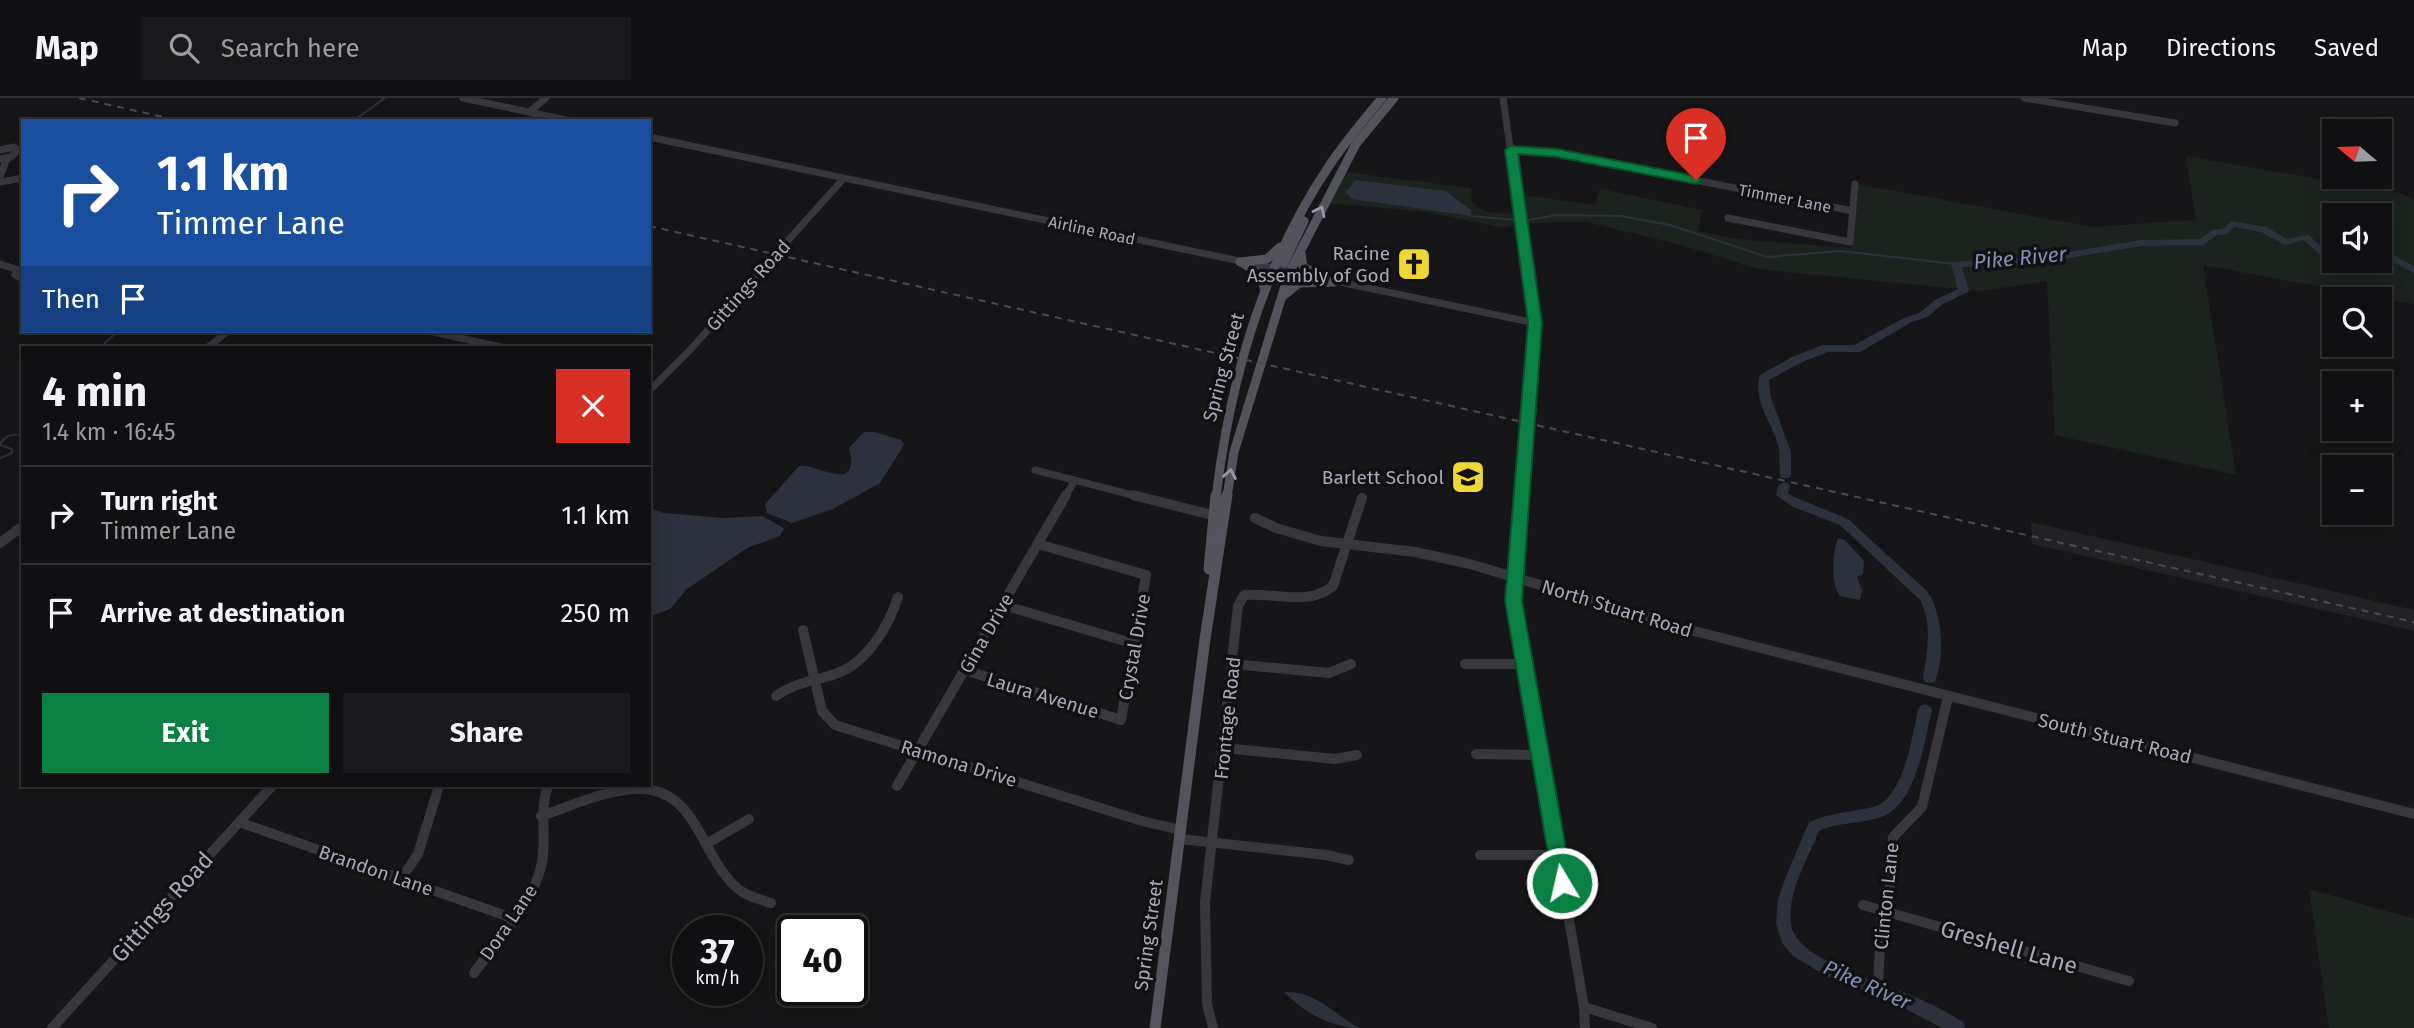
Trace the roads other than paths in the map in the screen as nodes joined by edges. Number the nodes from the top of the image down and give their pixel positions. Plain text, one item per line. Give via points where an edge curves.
1 (463, 98) edge
2 (546, 98) edge
3 (1382, 98) edge
4 (1394, 98) edge
5 (1503, 98) edge
6 (2024, 98) edge
7 (529, 112) junction
8 (562, 119) edge
9 (2175, 123) dead end
10 (651, 137) edge
11 (0, 150) edge
12 (1511, 150) junction
13 (4, 159) edge
14 (21, 178) edge
15 (844, 178) junction
16 (0, 179) edge
17 (1855, 184) dead end
18 (1315, 188) junction
19 (1853, 211) junction
20 (1728, 218) dead end
21 (1289, 237) junction
22 (1301, 249) junction
23 (1240, 262) junction
24 (0, 264) edge
25 (21, 269) edge
26 (1274, 270) junction
27 (1289, 273) junction
28 (1334, 282) junction
29 (1264, 293) junction
30 (1278, 306) junction
31 (1535, 323) junction
32 (225, 333) edge
33 (438, 333) edge
34 (1266, 341) junction
35 (209, 346) edge
36 (496, 346) edge
37 (651, 389) edge
38 (1035, 470) dead end
39 (1074, 480) junction
40 (1362, 498) dead end
41 (1218, 517) junction
42 (1255, 518) dead end
43 (21, 528) edge
44 (0, 543) edge
45 (1346, 543) junction
46 (1038, 544) junction
47 (1514, 577) junction
48 (898, 597) dead end
49 (1003, 605) junction
50 (803, 629) dead end
51 (1135, 644) junction
52 (1815, 663) joint
53 (1233, 664) junction
54 (1351, 664) dead end
55 (1465, 664) dead end
56 (1524, 664) junction
57 (965, 670) junction
58 (814, 678) junction
59 (776, 696) dead end
60 (1948, 696) junction
61 (1121, 720) joint
62 (1224, 748) junction
63 (918, 750) junction
64 (1476, 754) dead end
65 (1357, 755) dead end
66 (1540, 755) junction
67 (897, 786) dead end
68 (271, 787) edge
69 (439, 787) edge
70 (548, 787) edge
71 (2414, 814) edge
72 (541, 816) junction
73 (748, 819) dead end
74 (239, 822) junction
75 (1181, 834) junction
76 (1213, 843) junction
77 (706, 844) junction
78 (1480, 855) dead end
79 (1558, 855) junction
80 (1349, 860) dead end
81 (401, 879) junction
82 (771, 903) dead end
83 (1863, 905) dead end
84 (1885, 911) junction
85 (512, 918) junction
86 (474, 974) dead end
87 (2129, 981) dead end
88 (1878, 985) dead end
89 (1584, 1007) junction
90 (52, 1028) edge
91 (1155, 1028) edge
92 (1213, 1028) edge
93 (1585, 1028) edge
94 (1652, 1028) edge

1 - 7 street
2 - 7 street
3 - 18 main road, Spring Street
22 -> 4 main road, Spring Street via 1356,144
5 - 12 street
6 - 9 street
7 - 8 street
10 - 15 street, Airline Road
11 - 13 street via 17,148 17,153
12 - 19 street, Timmer Lane via 1557,153
12 - 31 street
13 - 16 street
14 - 16 street
15 - 23 street, Airline Road
15 - 37 street, Gittings Road
17 - 19 street
18 - 21 main road, Spring Street
18 - 27 main road via 1283,267
19 - 20 street via 1850,242
21 - 23 main road via 1267,259
21 - 26 main road, Spring Street
22 - 27 main road, Spring Street
22 - 28 main road via 1303,267
23 - 26 street, Airline Road
23 - 29 main road via 1262,276
24 - 25 street
26 - 27 street, Airline Road
26 - 29 main road, Spring Street
26 - 34 main road via 1282,276 1268,315
27 - 28 street, Airline Road
27 - 30 main road, Spring Street
28 - 30 main road via 1297,283 1289,287
28 - 31 street, Airline Road
29 - 41 main road, Spring Street via 1236,381
30 - 34 main road, Spring Street
31 - 47 street
32 - 35 street
33 - 36 street
41 -> 34 main road, Spring Street
38 - 39 street
39 - 41 street
39 - 46 street, Gina Drive
40 - 45 street
41 - 75 main road, Spring Street
42 - 45 street, North Stuart Road via 1270,527
43 - 44 street
45 - 47 street, North Stuart Road via 1421,552
45 - 53 street, Frontage Road via 1333,586 1325,594 1315,598 1244,595 1238,606
46 - 49 street, Gina Drive
46 - 51 street, Crystal Drive via 1146,575
47 - 52 street, North Stuart Road
47 - 56 street
48 - 58 street via 857,662
49 - 51 street
49 - 57 street, Gina Drive
50 - 58 street, Ramona Drive
51 - 61 street, Crystal Drive
52 - 60 street, South Stuart Road
53 - 54 street via 1329,673
53 - 62 street, Frontage Road
55 - 56 street
56 - 66 street
57 - 61 street, Laura Avenue
57 - 63 street, Gina Drive
58 - 59 street via 786,687
58 - 63 street, Ramona Drive via 822,711 830,721
60 - 71 street, South Stuart Road
60 - 84 street, Clinton Lane via 1922,807 1893,837
62 - 65 street via 1335,759
62 - 76 street, Frontage Road
63 - 67 street, Gina Drive
63 - 75 street, Ramona Drive
64 - 66 street
66 - 79 street
68 - 74 street, Gittings Road
69 - 81 street via 418,854
70 - 72 street, Dora Lane
72 - 77 street via 627,791 654,790 680,802
72 - 85 street, Dora Lane via 540,869
73 - 77 street
74 - 81 street, Brandon Lane
74 - 90 street, Gittings Road
75 - 76 street, Ramona Drive
75 - 91 main road, Spring Street
76 - 80 street, Ramona Drive
76 - 92 street, Frontage Road via 1204,928 1207,1004
77 - 82 street via 731,883
78 - 79 street
79 - 89 street
81 - 85 street, Brandon Lane
83 - 84 street, Greshell Lane
84 - 87 street, Greshell Lane
84 - 88 street, Clinton Lane
85 - 86 street, Dora Lane
89 - 93 street
89 - 94 street

